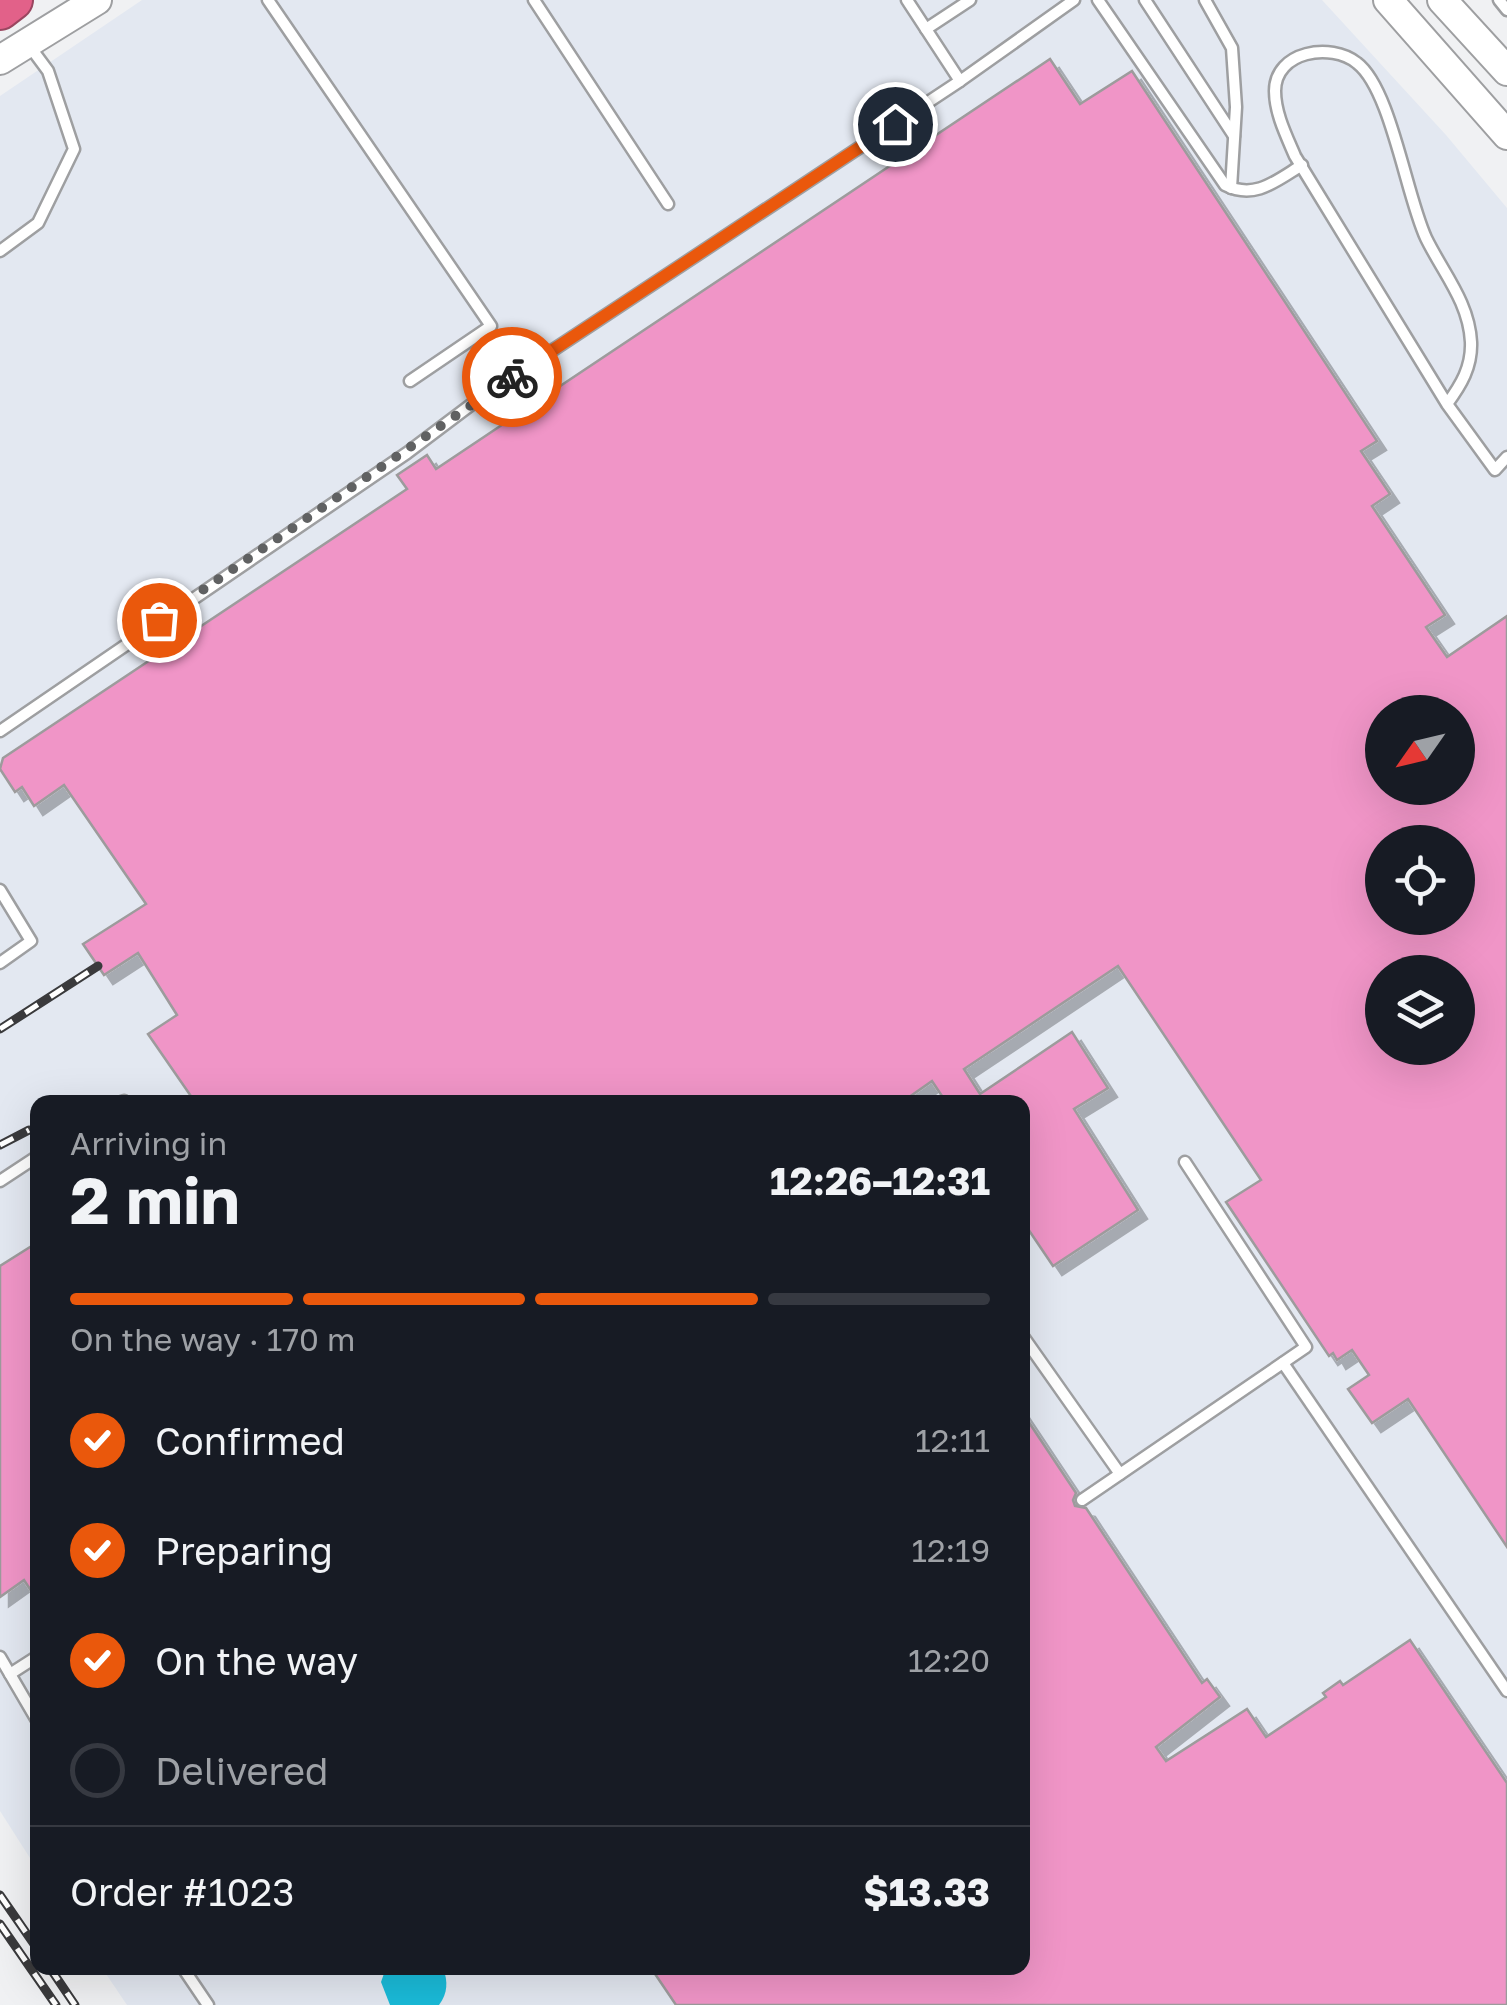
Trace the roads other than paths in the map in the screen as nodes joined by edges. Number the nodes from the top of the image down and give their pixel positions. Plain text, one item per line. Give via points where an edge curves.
1 (13, 0) edge
2 (97, 0) edge
3 (268, 0) edge
4 (534, 0) edge
5 (907, 0) edge
6 (970, 0) edge
7 (1074, 0) edge
8 (1098, 0) edge
9 (1145, 0) edge
10 (1206, 0) edge
11 (1388, 0) edge
12 (1442, 0) edge
13 (1498, 0) edge
14 (0, 10) edge
15 (1507, 10) edge
16 (926, 29) junction
17 (27, 43) junction
18 (0, 60) edge
19 (1506, 68) edge
20 (960, 81) junction
21 (1507, 135) edge
22 (1234, 137) junction
23 (1302, 165) junction
24 (1232, 188) junction
25 (668, 204) dead end
26 (0, 251) edge
27 (410, 381) dead end
28 (1447, 404) junction
29 (1507, 457) edge
30 (0, 730) edge
31 (0, 890) edge
32 (0, 962) edge
33 (30, 1161) edge
34 (1185, 1162) dead end
35 (0, 1180) edge
36 (1030, 1346) edge
37 (1283, 1363) junction
38 (1120, 1474) junction
39 (1082, 1500) dead end
40 (0, 1657) edge
41 (30, 1661) edge
42 (10, 1674) junction
43 (1507, 1692) edge
44 (30, 1708) edge
45 (188, 1975) edge
46 (208, 2005) edge

1 - 14 highway
2 - 17 main road
3 - 27 lane via 491,326
4 - 25 lane
5 - 16 lane
6 - 16 lane
7 - 20 lane
8 - 24 lane
9 - 22 lane
10 - 22 lane via 1232,48
11 - 21 main road
12 - 19 main road
13 - 15 lane
16 - 20 lane
17 - 18 main road
17 - 26 lane via 48,71 74,149 38,222
20 - 30 lane via 476,401
22 - 24 lane
23 - 24 lane via 1258,191
23 - 28 lane
23 - 28 lane via 1278,112 1277,76 1307,54 1336,51 1359,64 1375,85 1426,238 1466,310 1471,345 1465,378
28 - 29 lane via 1495,470
31 - 32 lane via 31,942
33 - 35 lane
34 - 37 lane via 1306,1347
36 - 38 lane
37 - 38 lane
37 - 43 lane
38 - 39 lane
40 - 42 lane
41 - 42 lane
42 - 44 lane
45 - 46 lane

